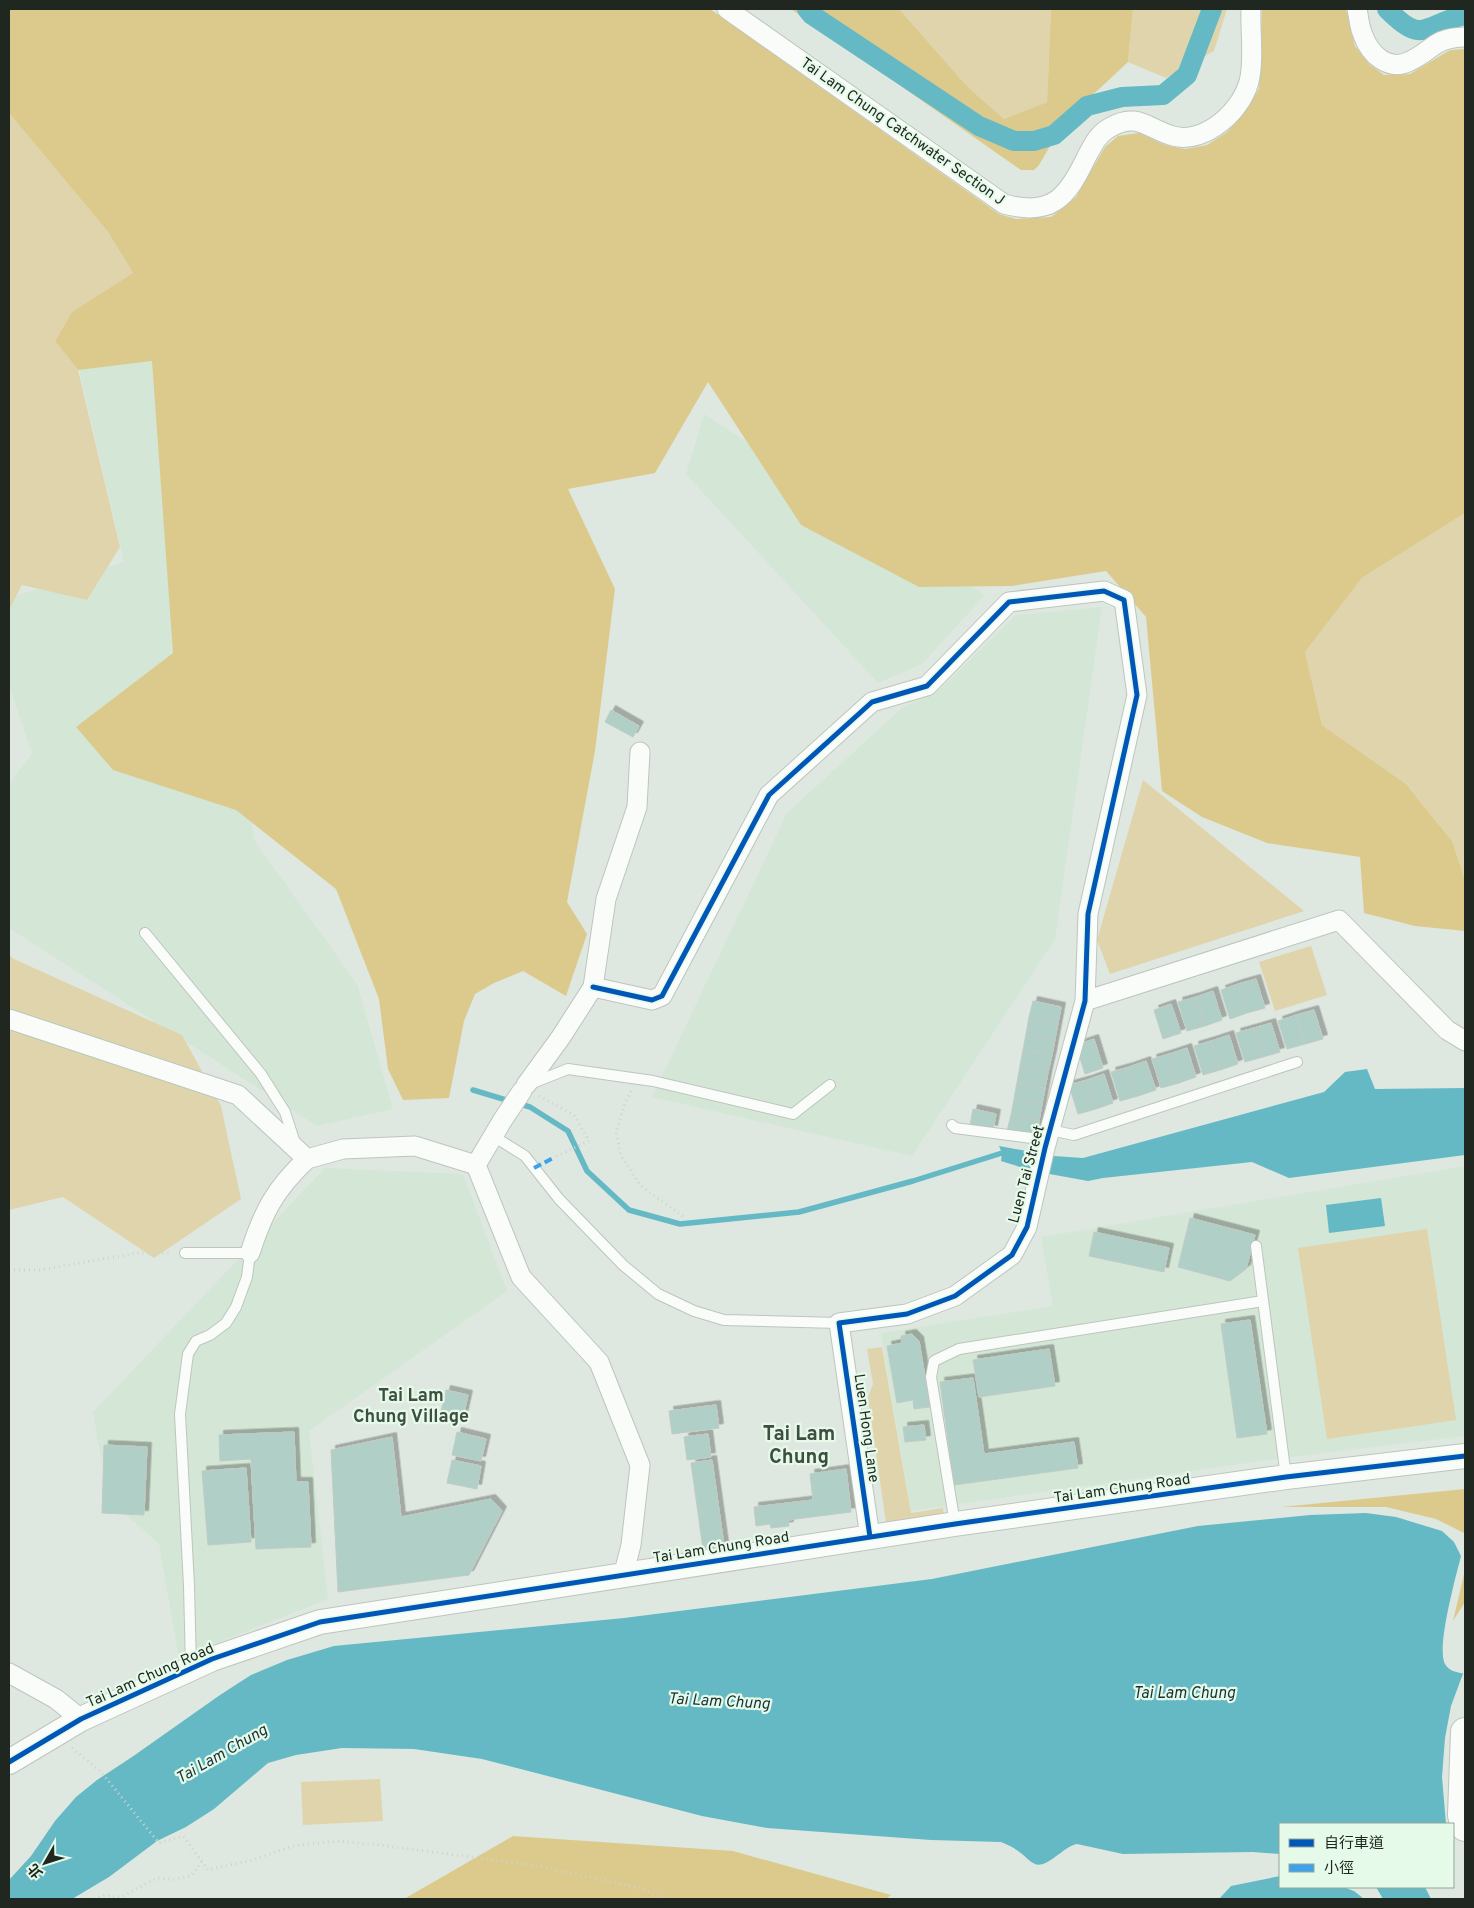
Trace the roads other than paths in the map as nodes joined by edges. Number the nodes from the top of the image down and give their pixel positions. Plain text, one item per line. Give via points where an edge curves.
1 (728, 9) edge
2 (1251, 9) edge
3 (1357, 9) edge
4 (1465, 37) edge
5 (640, 752) dead end
6 (145, 932) dead end
7 (593, 987) junction
8 (1084, 1001) junction
9 (9, 1019) edge
10 (1465, 1041) edge
11 (1297, 1062) dead end
12 (830, 1085) dead end
13 (527, 1086) junction
14 (952, 1125) dead end
15 (497, 1128) junction
16 (1047, 1140) junction
17 (302, 1154) junction
18 (476, 1165) junction
19 (1256, 1246) dead end
20 (186, 1253) road end
21 (250, 1253) junction
22 (1263, 1301) junction
23 (839, 1324) junction
24 (1465, 1456) edge
25 (1286, 1477) junction
26 (955, 1524) junction
27 (870, 1536) junction
28 (623, 1576) junction
29 (192, 1668) junction
30 (9, 1673) edge
31 (81, 1719) junction
32 (1465, 1732) edge
33 (9, 1762) edge
34 (1465, 1827) edge

1 - 2 street, Tai Lam Chung Catchwater Section J via 1004,204 1035,208 1047,206 1068,190 1096,140 1114,125 1142,122 1185,138 1202,134 1219,123 1236,106 1250,79
3 - 4 street via 1365,40 1388,64 1403,64 1442,40
5 - 7 street via 637,807 606,899
6 - 17 lane via 261,1074 285,1112
7 - 8 street, Luen Tai Street via 652,1000 662,996 769,795 872,702 927,686 1009,602 1104,591 1124,600 1138,695 1088,914
7 - 13 street
8 - 10 street via 1339,920 1447,1030
8 - 16 street, Luen Tai Street
9 - 17 street via 238,1095
11 - 16 lane via 1074,1135
12 - 13 lane via 792,1114 653,1081 568,1069
13 - 15 street
14 - 16 lane
15 - 18 street
15 - 23 lane via 525,1156 565,1206 623,1265 658,1294 724,1320
16 - 23 street, Luen Tai Street via 1027,1227 1012,1255 954,1296 908,1314
17 - 18 street via 415,1146
17 - 21 street via 260,1222
18 - 28 street via 521,1277 599,1362 640,1465 631,1545
19 - 22 lane
20 - 21 lane
21 - 29 lane via 247,1277 236,1307 226,1323 196,1341 188,1354 180,1414
22 - 25 lane
22 - 26 lane via 959,1350 934,1360 931,1376
23 - 27 street, Luen Hong Lane
24 - 25 street, Tai Lam Chung Road
25 - 26 street, Tai Lam Chung Road
26 - 27 street, Tai Lam Chung Road
27 - 28 street, Tai Lam Chung Road
28 - 29 street, Tai Lam Chung Road via 320,1622
29 - 31 street, Tai Lam Chung Road
30 - 31 street via 56,1699
31 - 33 street, Tai Lam Chung Road
32 - 34 main road via 1462,1815

